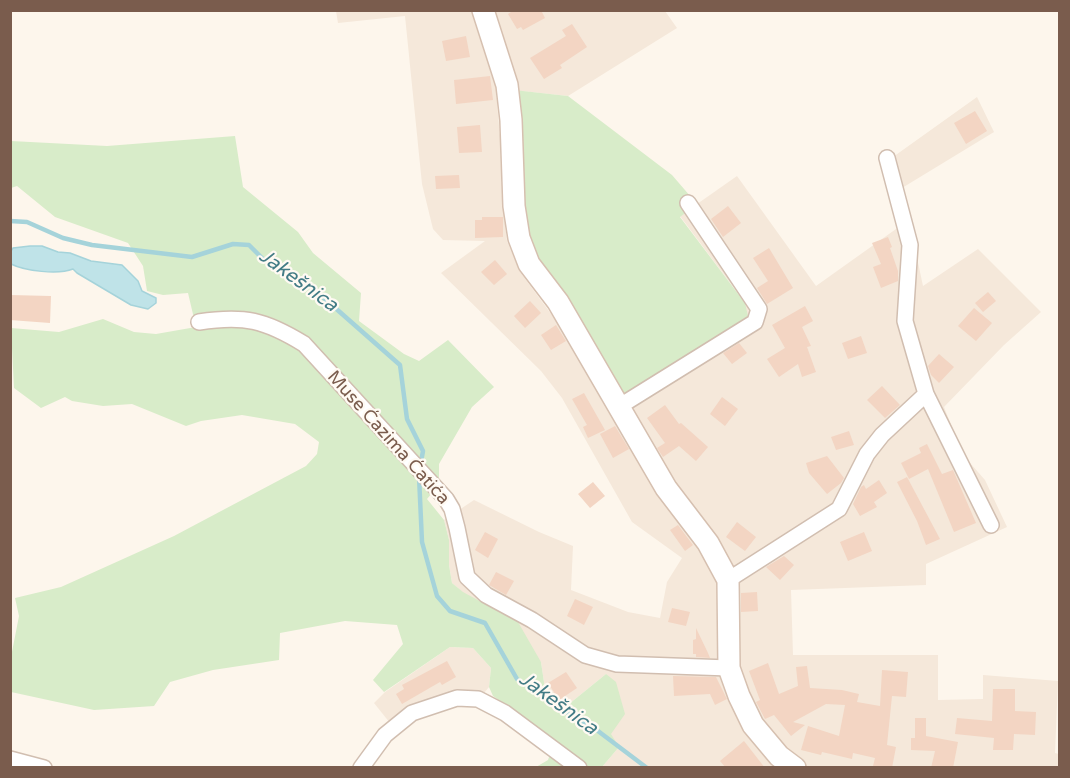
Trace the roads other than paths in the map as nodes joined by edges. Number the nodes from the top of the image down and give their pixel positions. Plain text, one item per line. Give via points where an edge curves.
1 (483, 10) edge
2 (888, 158) dead end
3 (688, 203) dead end
4 (199, 322) dead end
5 (926, 394) junction
6 (620, 406) junction
7 (991, 525) dead end
8 (728, 580) junction
9 (729, 668) junction
10 (10, 759) edge
11 (45, 768) edge
12 (361, 768) edge
13 (579, 768) edge
14 (795, 768) edge

1 - 6 street via 507,85 519,238 529,264 558,302
2 - 5 street via 910,245 905,321
3 - 6 street via 759,309 755,321
4 - 9 street, Muse Ćazima Ćatića via 220,318 252,320 277,328 304,344 446,499 458,528 467,577 486,595 585,655 617,664
5 - 7 street
5 - 8 street via 867,454 839,509
6 - 8 street via 666,488 708,543
8 - 9 street
9 - 14 street via 753,725 778,756
10 - 11 street
12 - 13 street via 385,735 412,713 457,698 478,699 505,713

